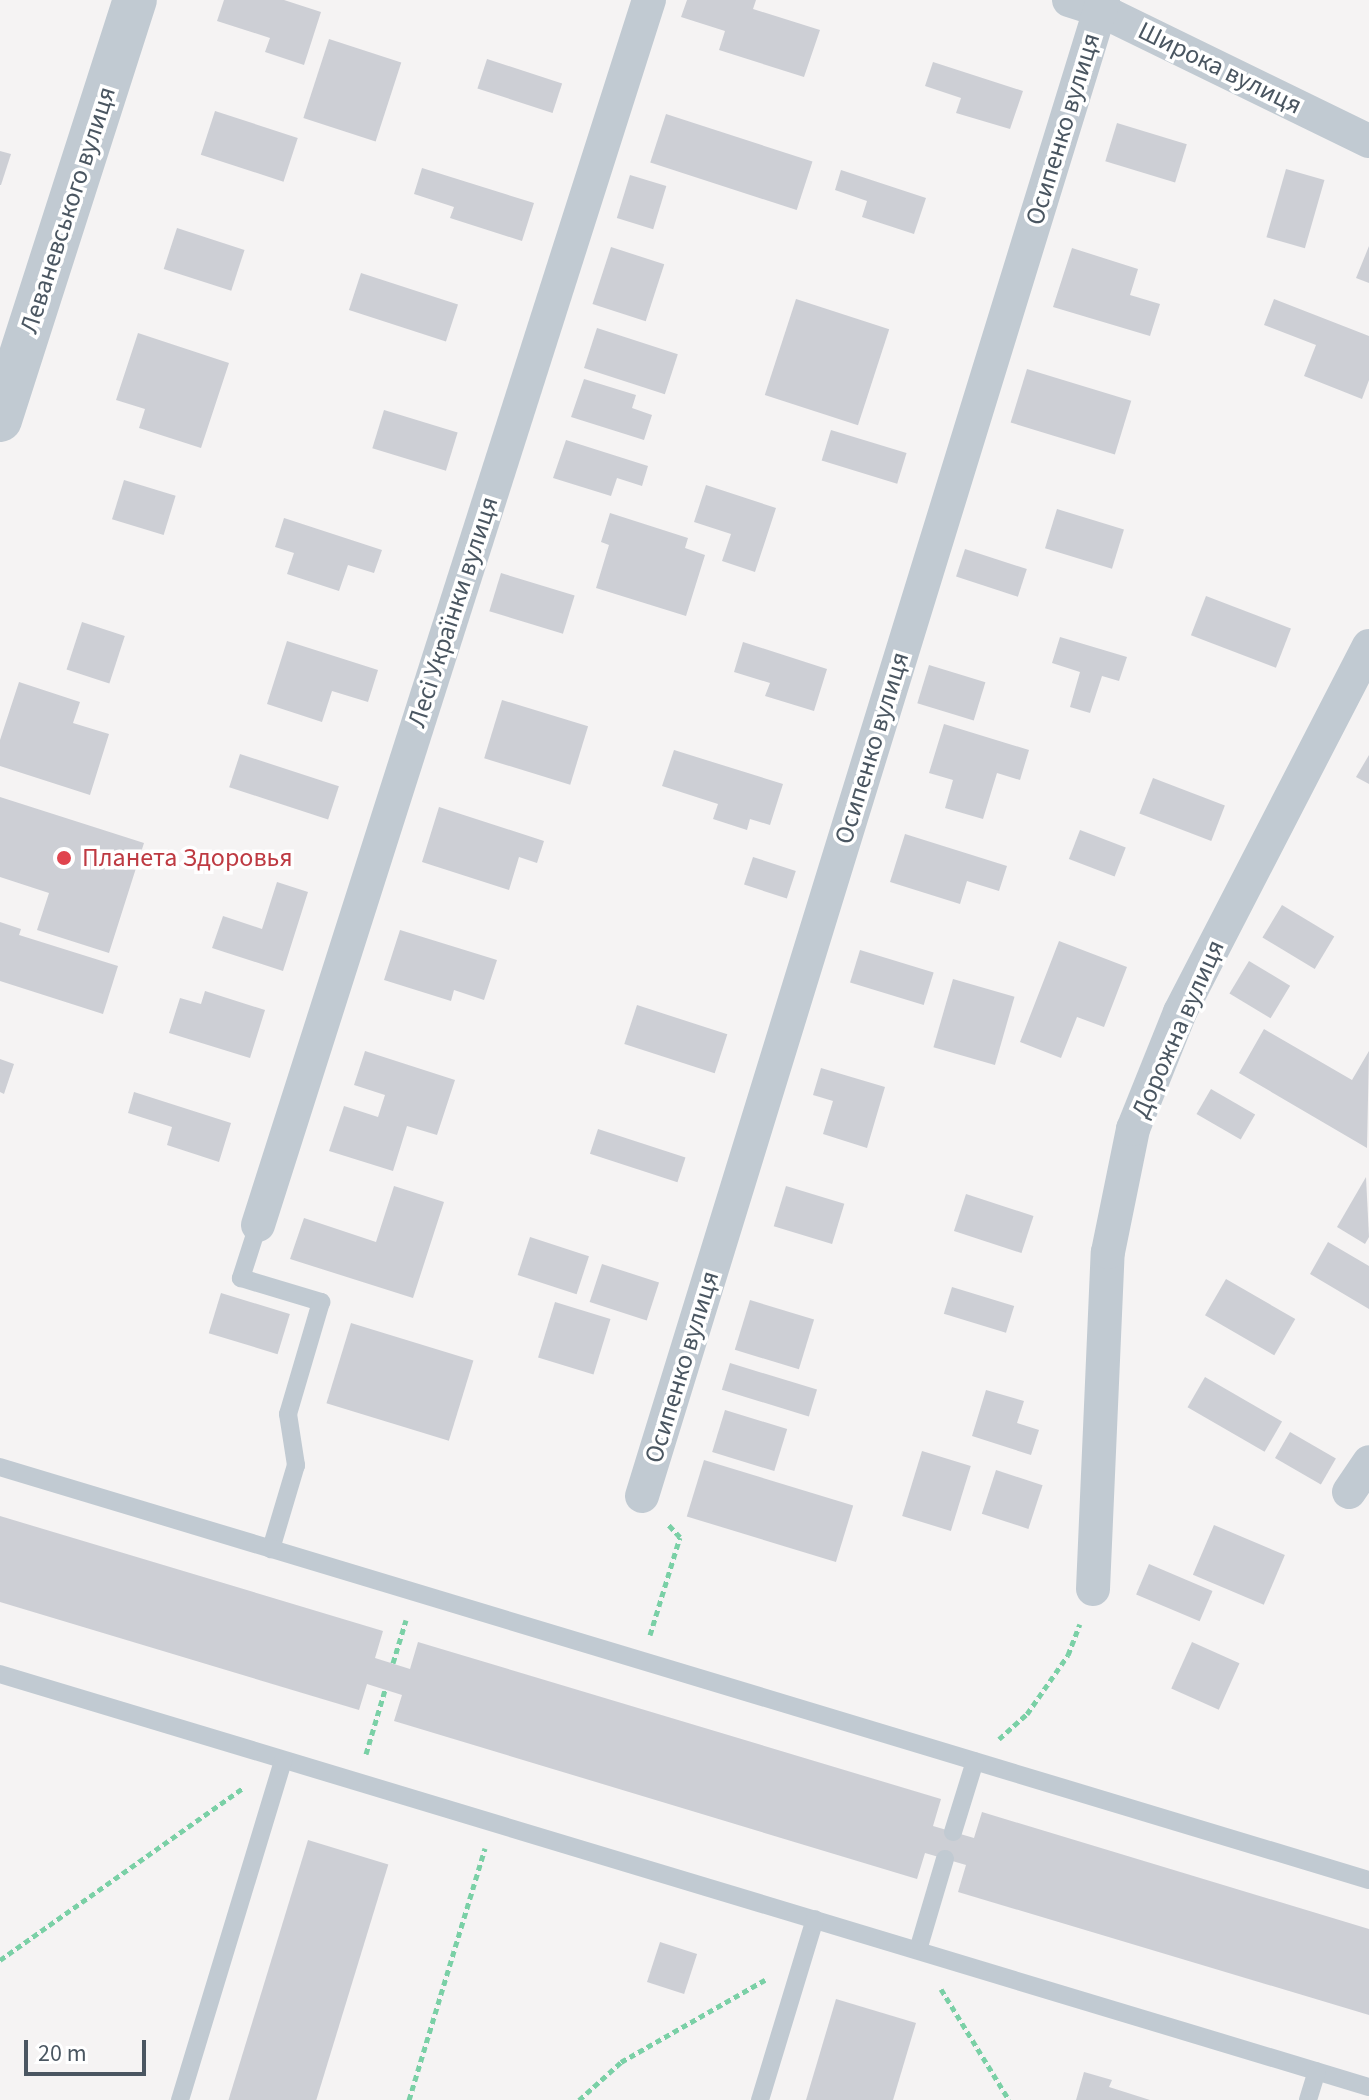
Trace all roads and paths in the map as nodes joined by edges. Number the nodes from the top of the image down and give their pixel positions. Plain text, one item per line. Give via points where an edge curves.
1 (135, 0) edge
2 (649, 0) edge
3 (1091, 3) edge
4 (1369, 141) edge
5 (0, 420) edge
6 (1369, 646) edge
7 (258, 1225) joint
8 (1369, 1462) edge
9 (0, 1467) edge
10 (1349, 1492) dead end
11 (642, 1496) dead end
12 (680, 1537) dead end
13 (271, 1549) junction
14 (1093, 1589) joint
15 (415, 1593) junction
16 (642, 1661) junction
17 (393, 1663) dead end
18 (0, 1674) edge
19 (385, 1690) dead end
20 (283, 1760) junction
21 (975, 1761) junction
22 (358, 1782) junction
23 (493, 1822) junction
24 (953, 1832) dead end
25 (945, 1859) dead end
26 (1369, 1880) edge
27 (815, 1919) junction
28 (918, 1950) junction
29 (803, 1959) junction
30 (0, 1960) edge
31 (1317, 2071) junction
32 (1369, 2087) edge
33 (180, 2100) edge
34 (409, 2100) edge
35 (579, 2100) edge
36 (760, 2100) edge
37 (1009, 2100) edge
38 (1308, 2100) edge

1 - 5 street, Леваневського вулиця
2 - 7 street, Лесі Українки вулиця
3 - 4 street, Широка вулиця
3 - 11 street, Осипенко вулиця
6 - 14 street, Дорожна вулиця via 1180,1012 1133,1129 1108,1252
7 - 13 lane via 241,1278 321,1302 288,1414 296,1465
8 - 10 street
9 - 13 lane
12 - 16 path
13 - 15 lane
14 - 21 path via 1068,1655 1027,1714
15 - 16 lane
15 - 17 path
16 - 21 lane
18 - 20 lane
19 - 22 path
20 - 22 lane
20 - 30 path
20 - 33 lane
21 - 24 lane
21 - 26 lane
22 - 23 lane
23 - 27 lane
23 - 34 path
25 - 28 lane
27 - 28 lane
27 - 29 lane
28 - 31 lane
28 - 37 path
29 - 35 path via 621,2062
29 - 36 lane
31 - 32 lane
31 - 38 lane

